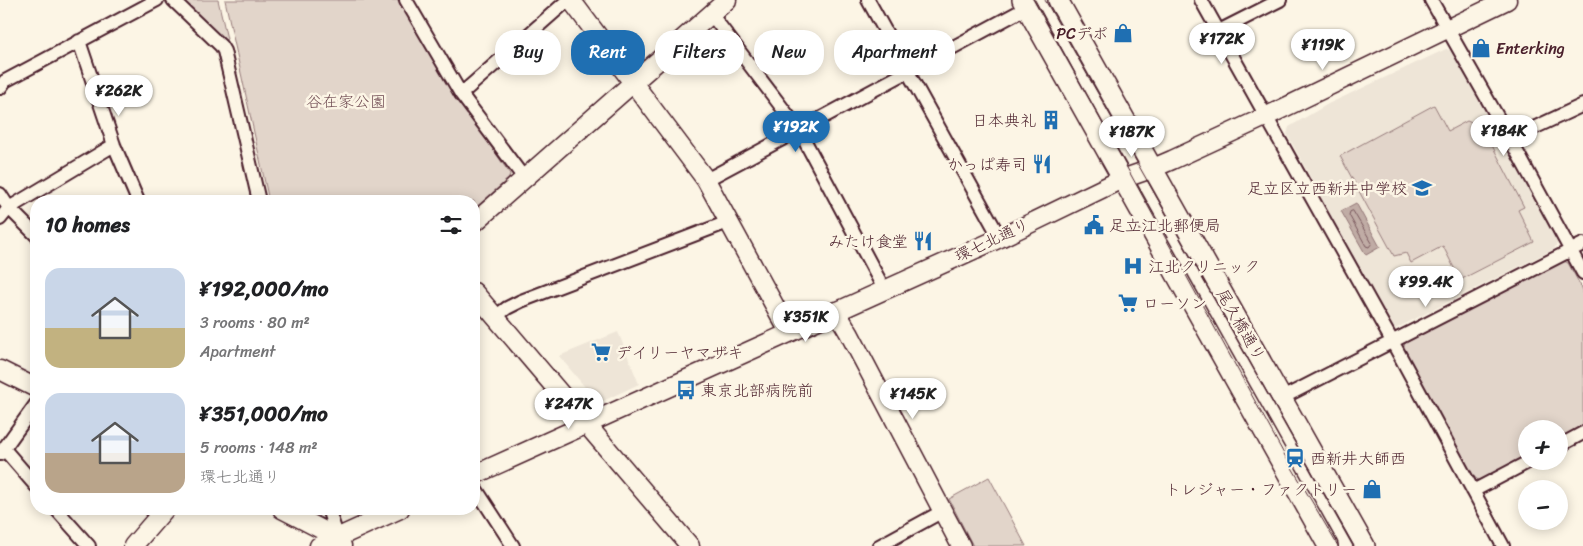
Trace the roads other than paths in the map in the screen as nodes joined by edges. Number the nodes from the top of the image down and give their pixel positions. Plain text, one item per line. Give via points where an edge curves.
1 (157, 0) edge
2 (173, 0) edge
3 (406, 0) edge
4 (570, 0) edge
5 (728, 0) edge
6 (868, 0) edge
7 (1058, 0) edge
8 (1201, 0) edge
9 (1280, 0) edge
10 (1431, 0) edge
11 (1507, 0) edge
12 (1024, 4) edge
13 (711, 14) junction
14 (1447, 29) junction
15 (885, 30) edge
16 (1219, 31) junction
17 (79, 41) junction
18 (955, 44) edge
19 (902, 75) edge
20 (910, 75) edge
21 (633, 83) junction
22 (0, 88) edge
23 (461, 94) junction
24 (1583, 104) edge
25 (1267, 116) junction
26 (799, 130) junction
27 (1510, 139) junction
28 (114, 146) junction
29 (1151, 169) junction
30 (524, 178) junction
31 (1122, 179) junction
32 (706, 180) junction
33 (0, 194) edge
34 (31, 195) edge
35 (135, 195) edge
36 (258, 195) edge
37 (30, 196) edge
38 (9, 208) junction
39 (480, 218) edge
40 (0, 219) edge
41 (728, 222) junction
42 (30, 229) edge
43 (1000, 238) junction
44 (1583, 244) edge
45 (1571, 250) junction
46 (1583, 273) edge
47 (884, 289) junction
48 (480, 299) edge
49 (836, 311) junction
50 (495, 317) junction
51 (789, 332) junction
52 (1392, 341) junction
53 (0, 370) edge
54 (30, 385) edge
55 (1282, 398) junction
56 (30, 412) edge
57 (586, 424) junction
58 (1583, 433) edge
59 (1568, 441) edge
60 (2, 452) edge
61 (1518, 467) edge
62 (480, 472) edge
63 (30, 480) edge
64 (1473, 491) junction
65 (480, 495) edge
66 (943, 511) junction
67 (61, 515) edge
68 (160, 515) edge
69 (293, 515) edge
70 (330, 515) edge
71 (389, 515) edge
72 (340, 542) edge
73 (89, 546) edge
74 (133, 546) edge
75 (319, 546) edge
76 (513, 546) edge
77 (690, 546) edge
78 (879, 546) edge
79 (961, 546) edge
80 (1328, 546) edge
81 (1365, 546) edge
82 (1503, 546) edge

1 - 17 street
2 - 36 street via 224,51
3 - 23 street
4 - 21 street
4 - 23 street
5 - 13 street
6 - 15 street
7 - 29 main road, 尾久橋通り
8 - 16 street
9 - 16 street
10 - 14 street
11 - 14 street, 環七北通り
12 - 18 street
12 - 31 main road, 尾久橋通り
13 - 21 street
13 - 26 street
14 - 25 street, 環七北通り
14 - 27 street
16 - 25 street
17 - 22 street via 5,81
17 - 28 street
19 - 26 street
20 - 43 street
21 - 30 street
21 - 32 street
23 - 30 street
24 - 27 street
25 - 29 street, 環七北通り
25 - 52 street
26 - 32 street
26 - 47 street
27 - 45 street
28 - 34 street
28 - 35 street
29 - 31 street, 環七北通り
29 - 55 main road, 尾久橋通り
30 - 39 street
31 - 43 street, 環七北通り
31 - 80 main road, 尾久橋通り
32 - 41 street
33 - 38 street
37 - 38 street
38 - 40 street
38 - 42 street
41 - 50 street via 521,301
41 - 51 street
43 - 47 street, 環七北通り
44 - 45 street
45 - 46 street
45 - 52 street
47 - 49 street, 環七北通り
48 - 50 street
49 - 51 street, 環七北通り
49 - 66 street
50 - 57 street
51 - 57 street, 環七北通り
52 - 55 street
52 - 64 street
53 - 54 street
55 - 81 main road, 尾久橋通り
56 - 60 street
57 - 62 street, 環七北通り
57 - 77 street
58 - 59 street
60 - 63 street
61 - 64 street
64 - 82 street
65 - 76 street
66 - 78 street
66 - 79 street
67 - 73 street
68 - 74 street
69 - 72 street
70 - 72 street
71 - 72 street
72 - 75 street

